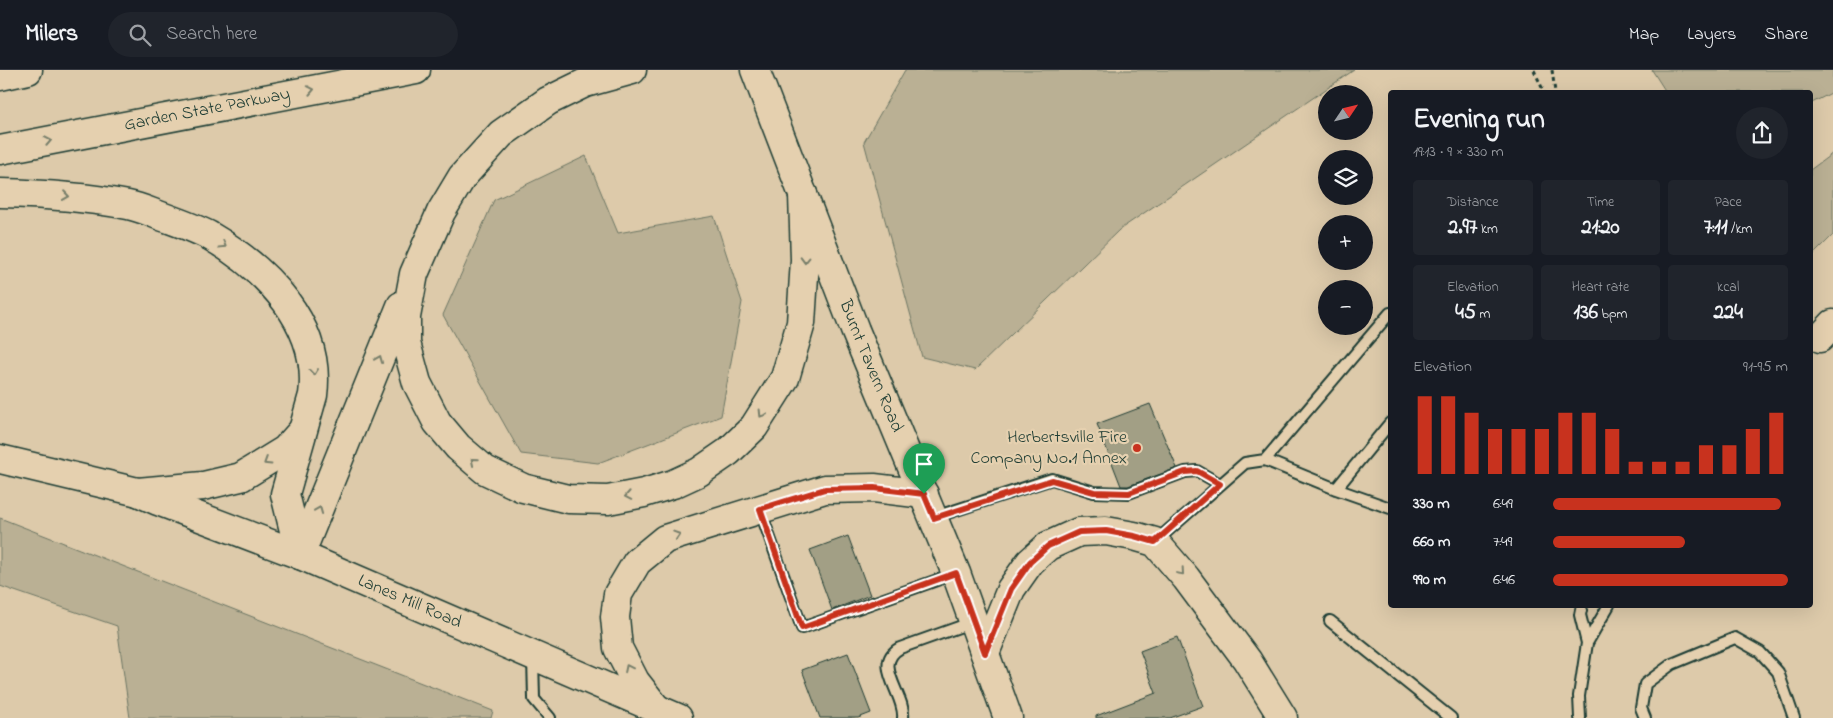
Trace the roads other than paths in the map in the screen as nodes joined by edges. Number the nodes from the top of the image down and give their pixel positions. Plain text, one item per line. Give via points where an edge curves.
1 (28, 70) edge
2 (416, 70) edge
3 (632, 70) edge
4 (755, 70) edge
5 (0, 76) edge
6 (0, 150) edge
7 (0, 194) edge
8 (803, 194) junction
9 (414, 274) junction
10 (1388, 315) edge
11 (1388, 426) edge
12 (302, 430) junction
13 (0, 459) edge
14 (1265, 460) junction
15 (1220, 484) junction
16 (1336, 489) junction
17 (138, 492) junction
18 (929, 506) junction
19 (1388, 507) edge
20 (760, 509) junction
21 (1155, 542) junction
22 (300, 555) junction
23 (956, 573) junction
24 (1581, 608) edge
25 (1607, 608) edge
26 (1330, 621) dead end
27 (974, 622) junction
28 (1587, 644) junction
29 (985, 653) junction
30 (533, 656) junction
31 (667, 713) edge
32 (1004, 714) edge
33 (550, 718) edge
34 (903, 718) edge
35 (1282, 718) edge
36 (1451, 718) edge
37 (1580, 718) edge
38 (1645, 718) edge
39 (1794, 718) edge

1 - 5 main road
6 -> 2 main road, Garden State Parkway
3 - 9 main road via 585,83 555,98 502,134 462,177 441,212
4 - 8 main road, Burnt Tavern Road
7 -> 12 main road via 58,194 130,205 208,235 246,261 282,294 309,342 315,381
8 -> 9 main road via 805,260 802,324 785,378 754,427 728,452 699,472 644,493 608,500 568,499 523,488 485,470 458,447 437,422 417,383 406,343 406,317
8 - 18 main road, Burnt Tavern Road via 855,330
22 -> 9 main road
10 - 14 lane
11 - 16 lane
12 -> 17 main road via 285,450 240,477 203,486
12 - 22 main road via 285,494
13 - 17 main road
14 - 15 lane via 1245,463
14 - 16 lane
15 - 18 lane via 1197,471 1185,472 1129,493 1094,492 1052,480
15 - 21 lane
16 - 19 lane
17 - 22 main road, Lanes Mill Road
18 - 20 main road via 874,488 825,489
18 - 23 main road, Burnt Tavern Road
20 - 23 lane via 802,628
31 -> 20 main road via 635,682 618,648 615,617 618,594 637,562 665,539
21 - 29 main road via 1106,531 1079,532 1048,546 1030,562 1011,589
21 -> 35 main road via 1247,660
22 - 30 main road, Lanes Mill Road
23 - 27 main road, Burnt Tavern Road
24 - 28 lane
25 - 28 lane
26 - 36 lane
27 - 29 main road, Burnt Tavern Road
27 - 34 lane via 900,648 890,656 888,671 904,710
28 - 37 lane
29 - 32 main road, Burnt Tavern Road
30 - 31 main road, Lanes Mill Road
30 - 33 lane via 534,699
38 - 39 lane via 1641,708 1645,684 1672,664 1735,638 1760,652 1778,672

